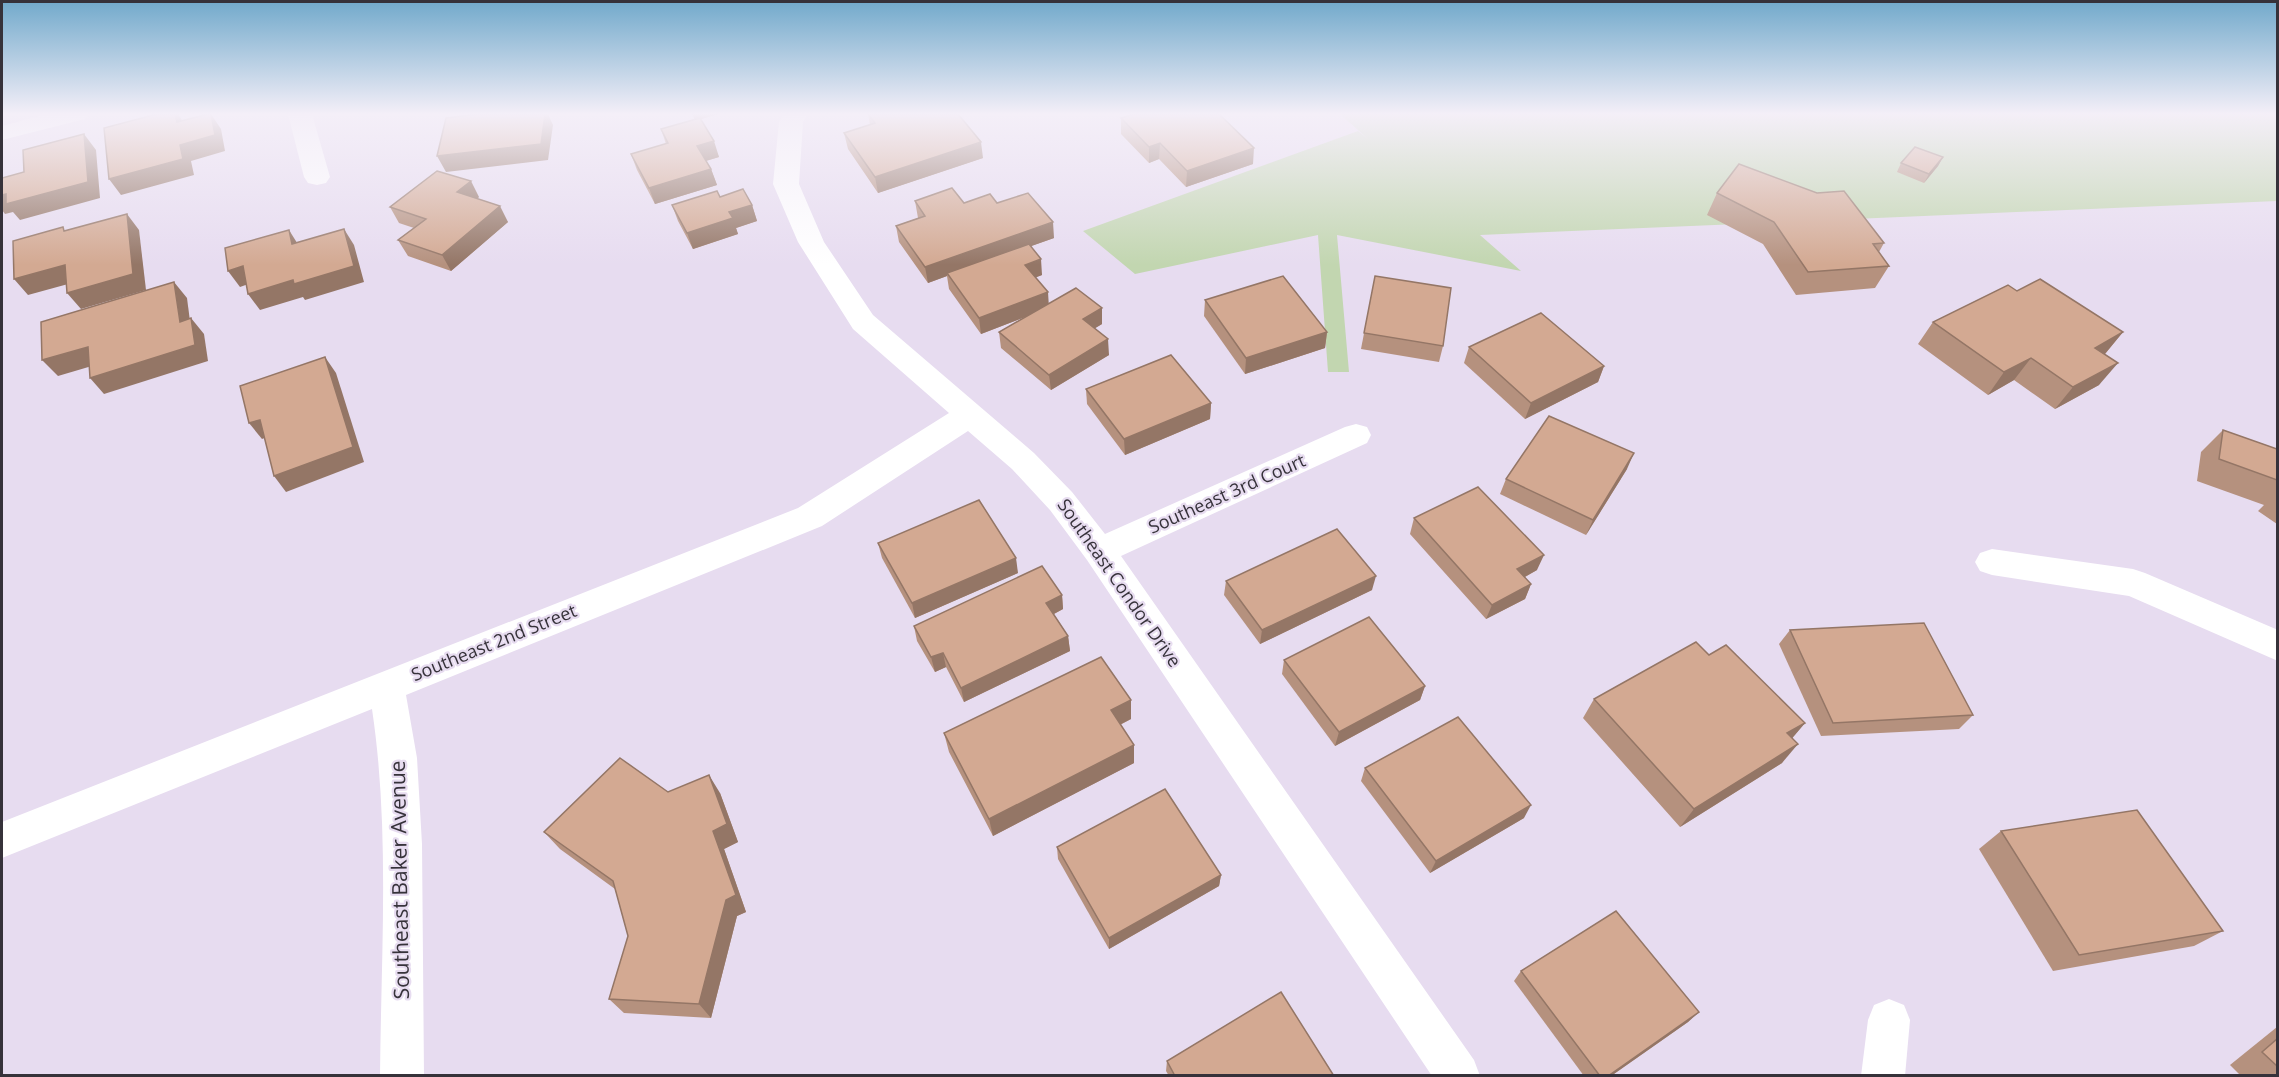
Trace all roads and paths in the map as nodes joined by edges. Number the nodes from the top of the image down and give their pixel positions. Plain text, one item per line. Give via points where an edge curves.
1 (314, 164) edge
2 (788, 164) edge
3 (317, 177) dead end
4 (971, 414) junction
5 (1356, 435) dead end
6 (1099, 551) junction
7 (1992, 562) dead end
8 (2277, 646) edge
9 (386, 686) junction
10 (2, 840) edge
11 (1889, 1020) dead end
12 (402, 1076) edge
13 (1458, 1076) edge
14 (1882, 1076) edge

1 - 3 street
2 - 4 street, Southeast Condor Drive via 786,184 810,242 863,322
4 - 6 street, Southeast Condor Drive via 1061,501
4 - 9 street, Southeast 2nd Street via 810,517
5 - 6 street, Southeast 3rd Court
6 - 13 street, Southeast Condor Drive
7 - 8 street via 2133,583
9 - 10 street, Southeast 2nd Street
9 - 12 street, Southeast Baker Avenue via 398,758 402,844
11 - 14 street

